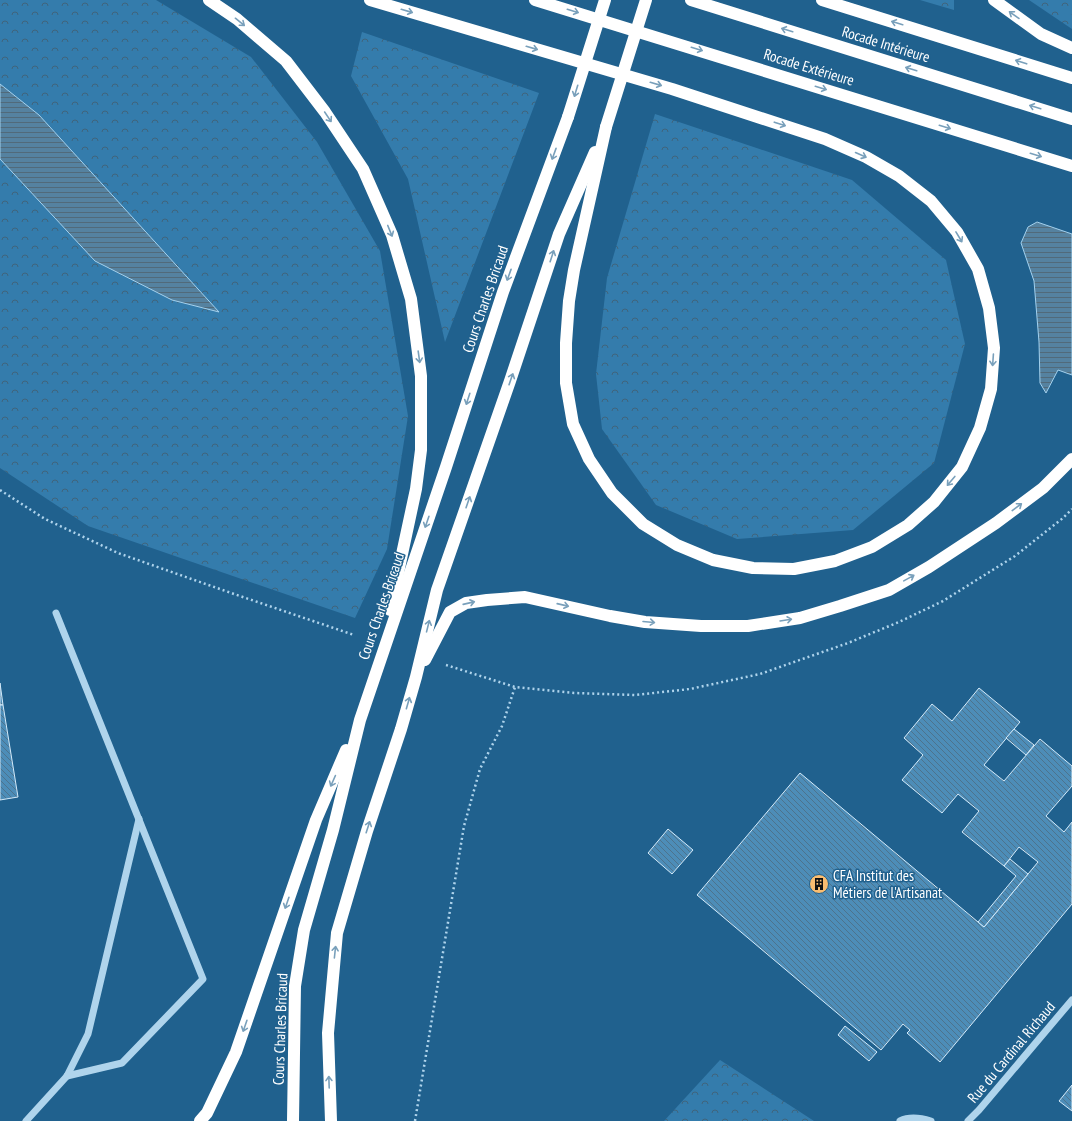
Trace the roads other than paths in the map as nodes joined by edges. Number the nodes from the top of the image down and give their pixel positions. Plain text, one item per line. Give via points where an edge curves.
1 (208, 0) edge
2 (370, 0) edge
3 (536, 0) edge
4 (605, 0) edge
5 (646, 0) edge
6 (691, 0) edge
7 (822, 0) edge
8 (994, 0) edge
9 (1072, 48) edge
10 (1072, 78) edge
11 (1072, 119) edge
12 (606, 127) junction
13 (1072, 166) edge
14 (1072, 459) edge
15 (56, 613) dead end
16 (377, 667) junction
17 (416, 677) junction
18 (360, 720) junction
19 (139, 819) junction
20 (1072, 1000) edge
21 (67, 1076) junction
22 (26, 1121) edge
23 (200, 1121) edge
24 (293, 1121) edge
25 (331, 1121) edge
26 (900, 1121) edge
27 (931, 1121) edge
28 (968, 1121) edge

1 -> 16 highway via 237,19 286,61 326,112 363,169 392,235 411,299 421,376 422,450 416,489
2 -> 12 highway via 672,89 825,139 866,157 899,176 931,201 957,232 978,269 989,308 994,348 992,382 980,428 962,467 934,502 908,525 872,547 834,561 794,569 754,568 713,560 677,545 643,524 612,493 589,459 573,424 566,383 569,301
3 -> 13 highway, Rocade Extérieure
4 -> 16 highway, Cours Charles Bricaud, bridge via 568,117 503,292
5 - 12 highway, bridge
11 -> 6 highway, Rocade Intérieure
10 -> 7 highway
9 -> 8 highway via 1041,34
17 -> 12 highway via 437,590 559,234
17 -> 14 highway via 450,612 466,603 525,597 645,622 748,626 800,618 889,590 1002,519 1042,488
15 - 19 street
16 - 18 highway, Cours Charles Bricaud
25 -> 17 highway via 328,1033 337,933
18 -> 23 highway via 316,820 236,1052 207,1113
18 - 24 highway, Cours Charles Bricaud via 304,930 295,986
19 - 21 street via 88,1034
19 - 21 street via 203,979 122,1063
20 - 28 street, Rue du Cardinal Richaud
21 - 22 street
26 - 27 street via 917,1118

